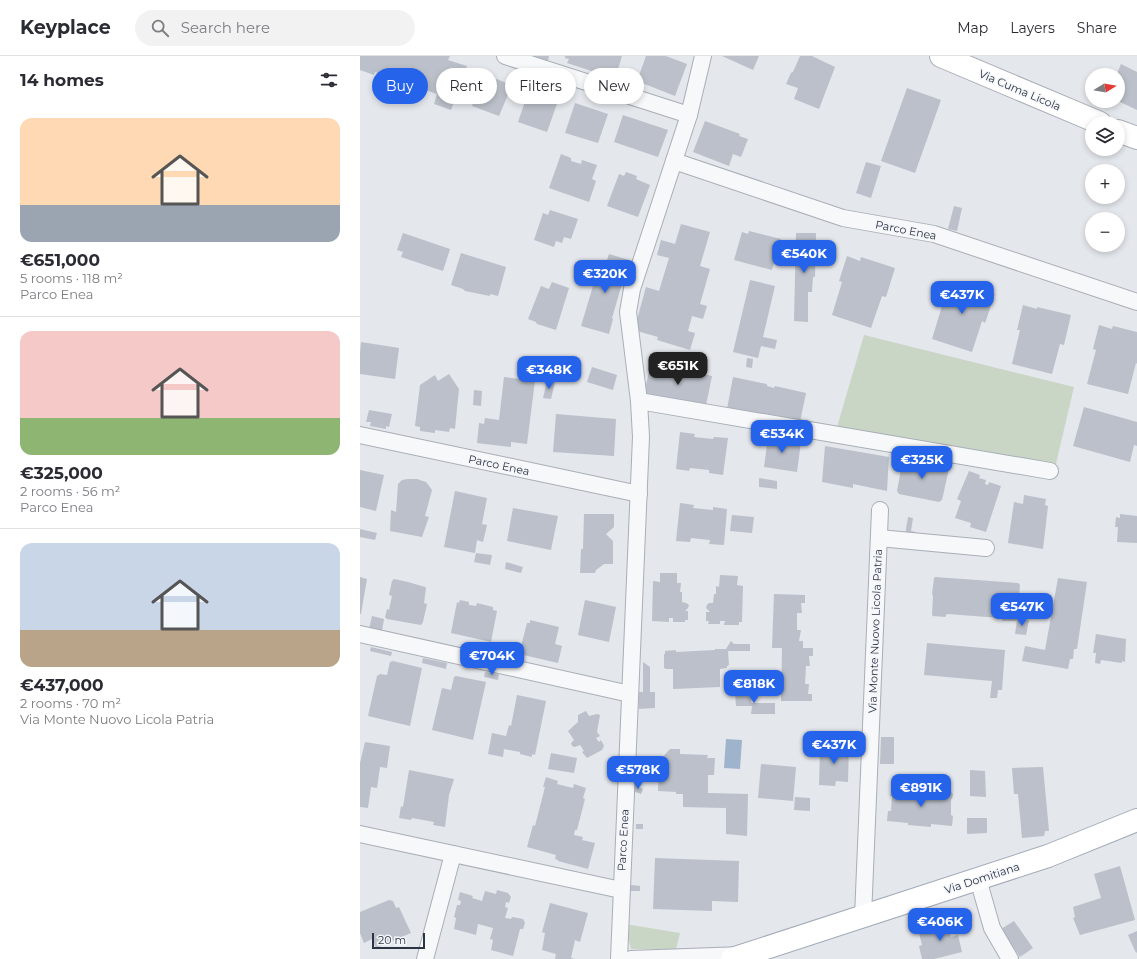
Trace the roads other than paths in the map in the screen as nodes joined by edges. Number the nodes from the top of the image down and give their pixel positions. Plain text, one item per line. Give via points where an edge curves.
1 (505, 56) edge
2 (703, 56) edge
3 (941, 56) edge
4 (690, 115) junction
5 (1085, 117) edge
6 (1125, 133) edge
7 (1137, 138) edge
8 (674, 161) junction
9 (1137, 302) edge
10 (639, 401) junction
11 (360, 435) edge
12 (1050, 471) dead end
13 (639, 494) junction
14 (880, 510) dead end
15 (879, 538) junction
16 (986, 548) dead end
17 (360, 634) edge
18 (630, 694) junction
19 (1137, 820) edge
20 (360, 834) edge
21 (452, 854) junction
22 (978, 879) junction
23 (621, 890) junction
24 (862, 917) junction
25 (738, 957) edge
26 (425, 959) edge
27 (619, 959) edge
28 (631, 959) edge
29 (1010, 959) edge

1 - 4 street
2 - 4 street, Parco Enea
3 - 5 main road, Via Cuma Licola
4 - 8 street, Parco Enea
6 - 7 main road
8 - 9 street, Parco Enea via 843,218 934,234
8 - 10 street, Parco Enea via 632,289 628,312
10 - 12 street
10 - 13 street, Parco Enea
11 - 13 street, Parco Enea
13 - 18 street, Parco Enea
14 - 15 street, Via Monte Nuovo Licola Patria
15 - 16 street, Via Monte Nuovo Licola Patria
15 - 24 street, Via Monte Nuovo Licola Patria
17 - 18 street
18 - 23 street, Parco Enea
19 - 22 main road, Via Domitiana via 1048,856
20 - 21 street
21 - 23 street
21 - 26 street
22 - 24 main road, Via Domitiana
22 - 29 street via 992,928
23 - 27 street, Parco Enea
24 - 25 main road, Via Domitiana
25 - 28 street

